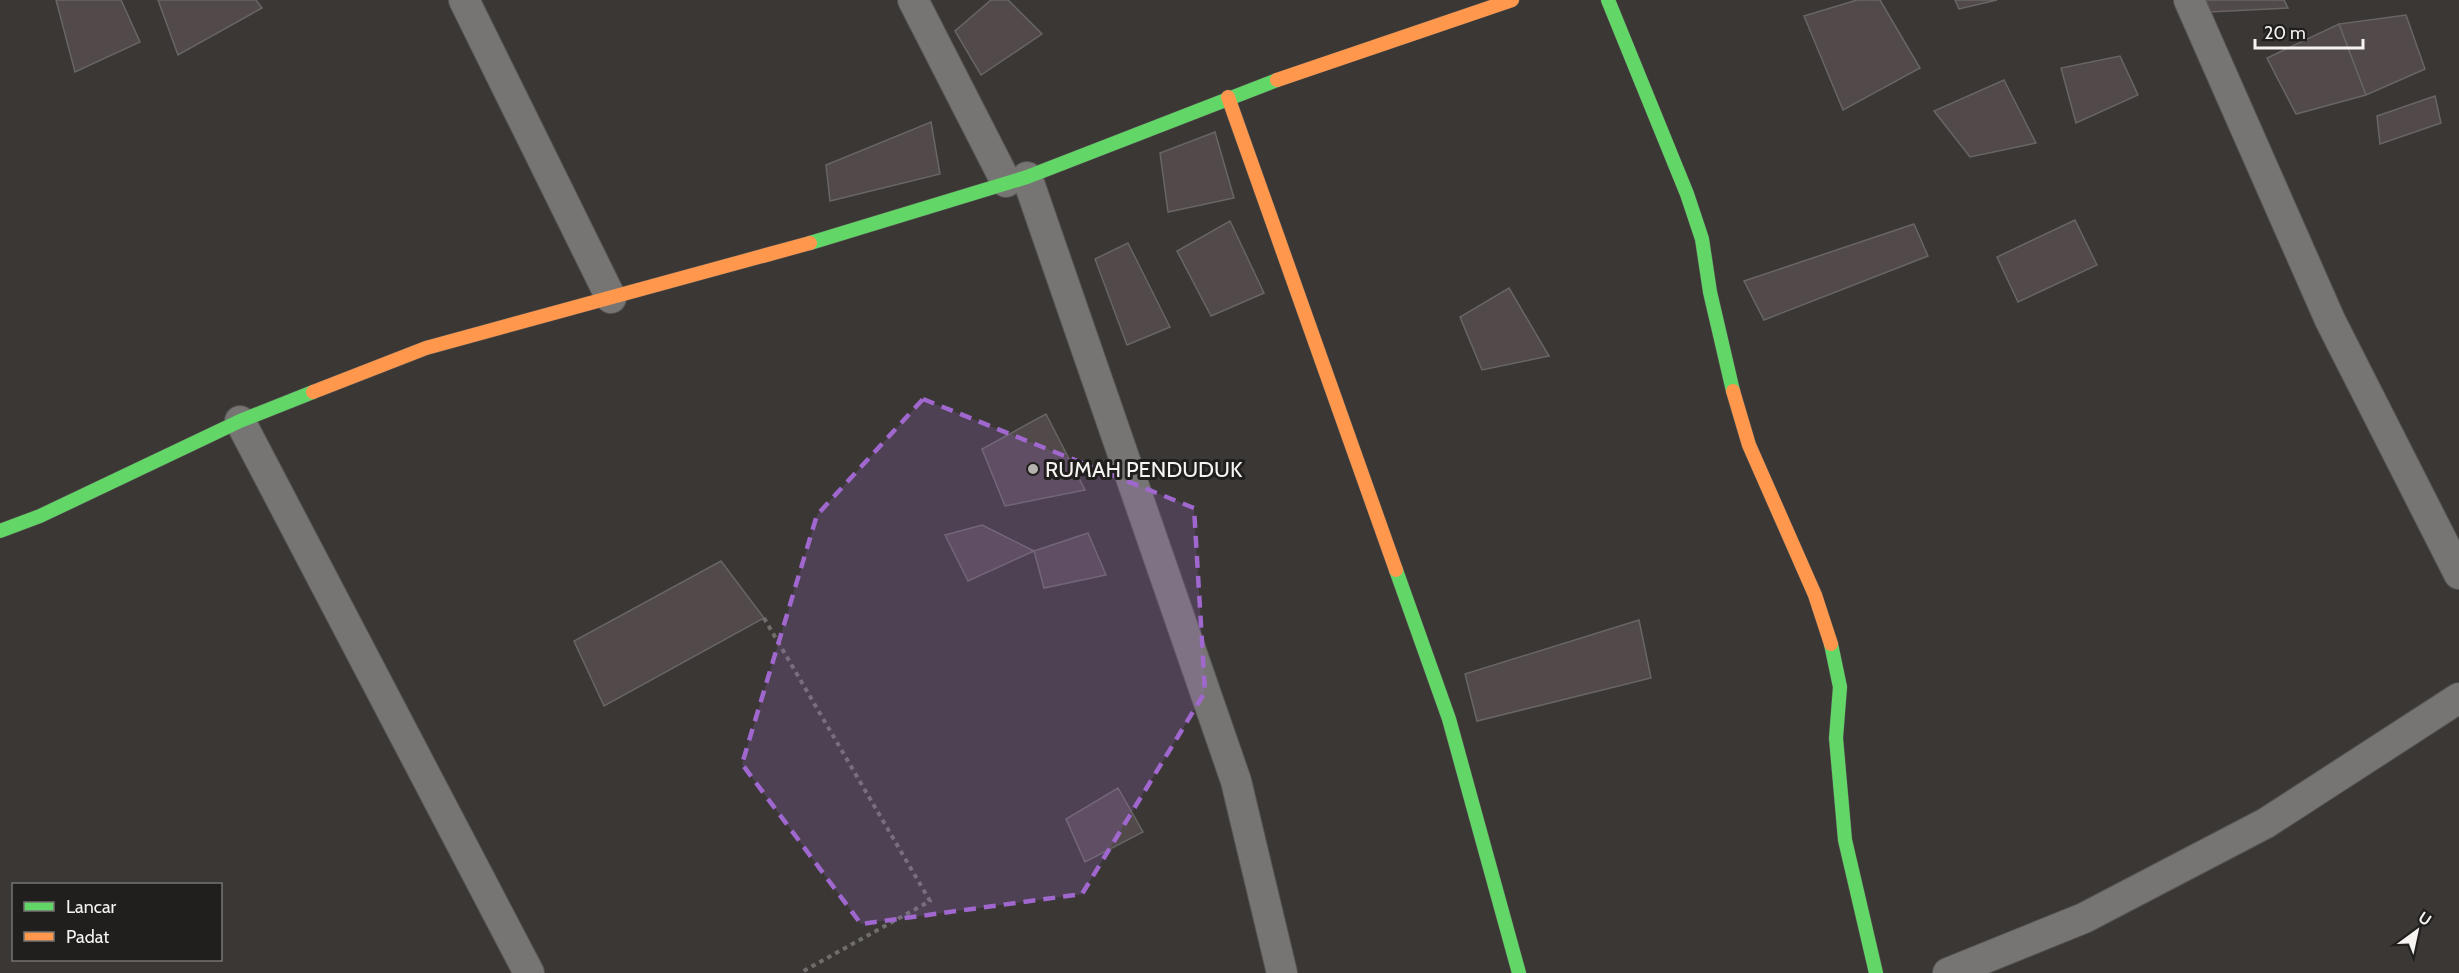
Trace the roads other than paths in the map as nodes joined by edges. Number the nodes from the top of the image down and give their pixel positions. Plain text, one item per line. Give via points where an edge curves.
1 (464, 0) edge
2 (913, 0) edge
3 (1512, 0) edge
4 (1608, 0) edge
5 (2189, 0) edge
6 (1228, 97) junction
7 (1016, 179) junction
8 (611, 298) junction
9 (240, 421) junction
10 (0, 531) edge
11 (2459, 574) edge
12 (2459, 698) edge
13 (529, 973) edge
14 (1282, 973) edge
15 (1519, 973) edge
16 (1876, 973) edge
17 (1948, 973) edge

1 - 8 street
2 - 7 street
3 - 6 street
4 - 16 street via 1702,239 1730,381 1749,445 1815,595 1830,639 1840,687 1836,738 1845,840
5 - 11 street via 2330,320
6 - 7 street
6 - 15 street via 1449,719
7 - 8 street via 846,233
7 - 14 street via 1236,782
8 - 9 street via 426,348
9 - 10 street via 40,516
9 - 13 street
12 - 17 street via 2266,823 2084,918

